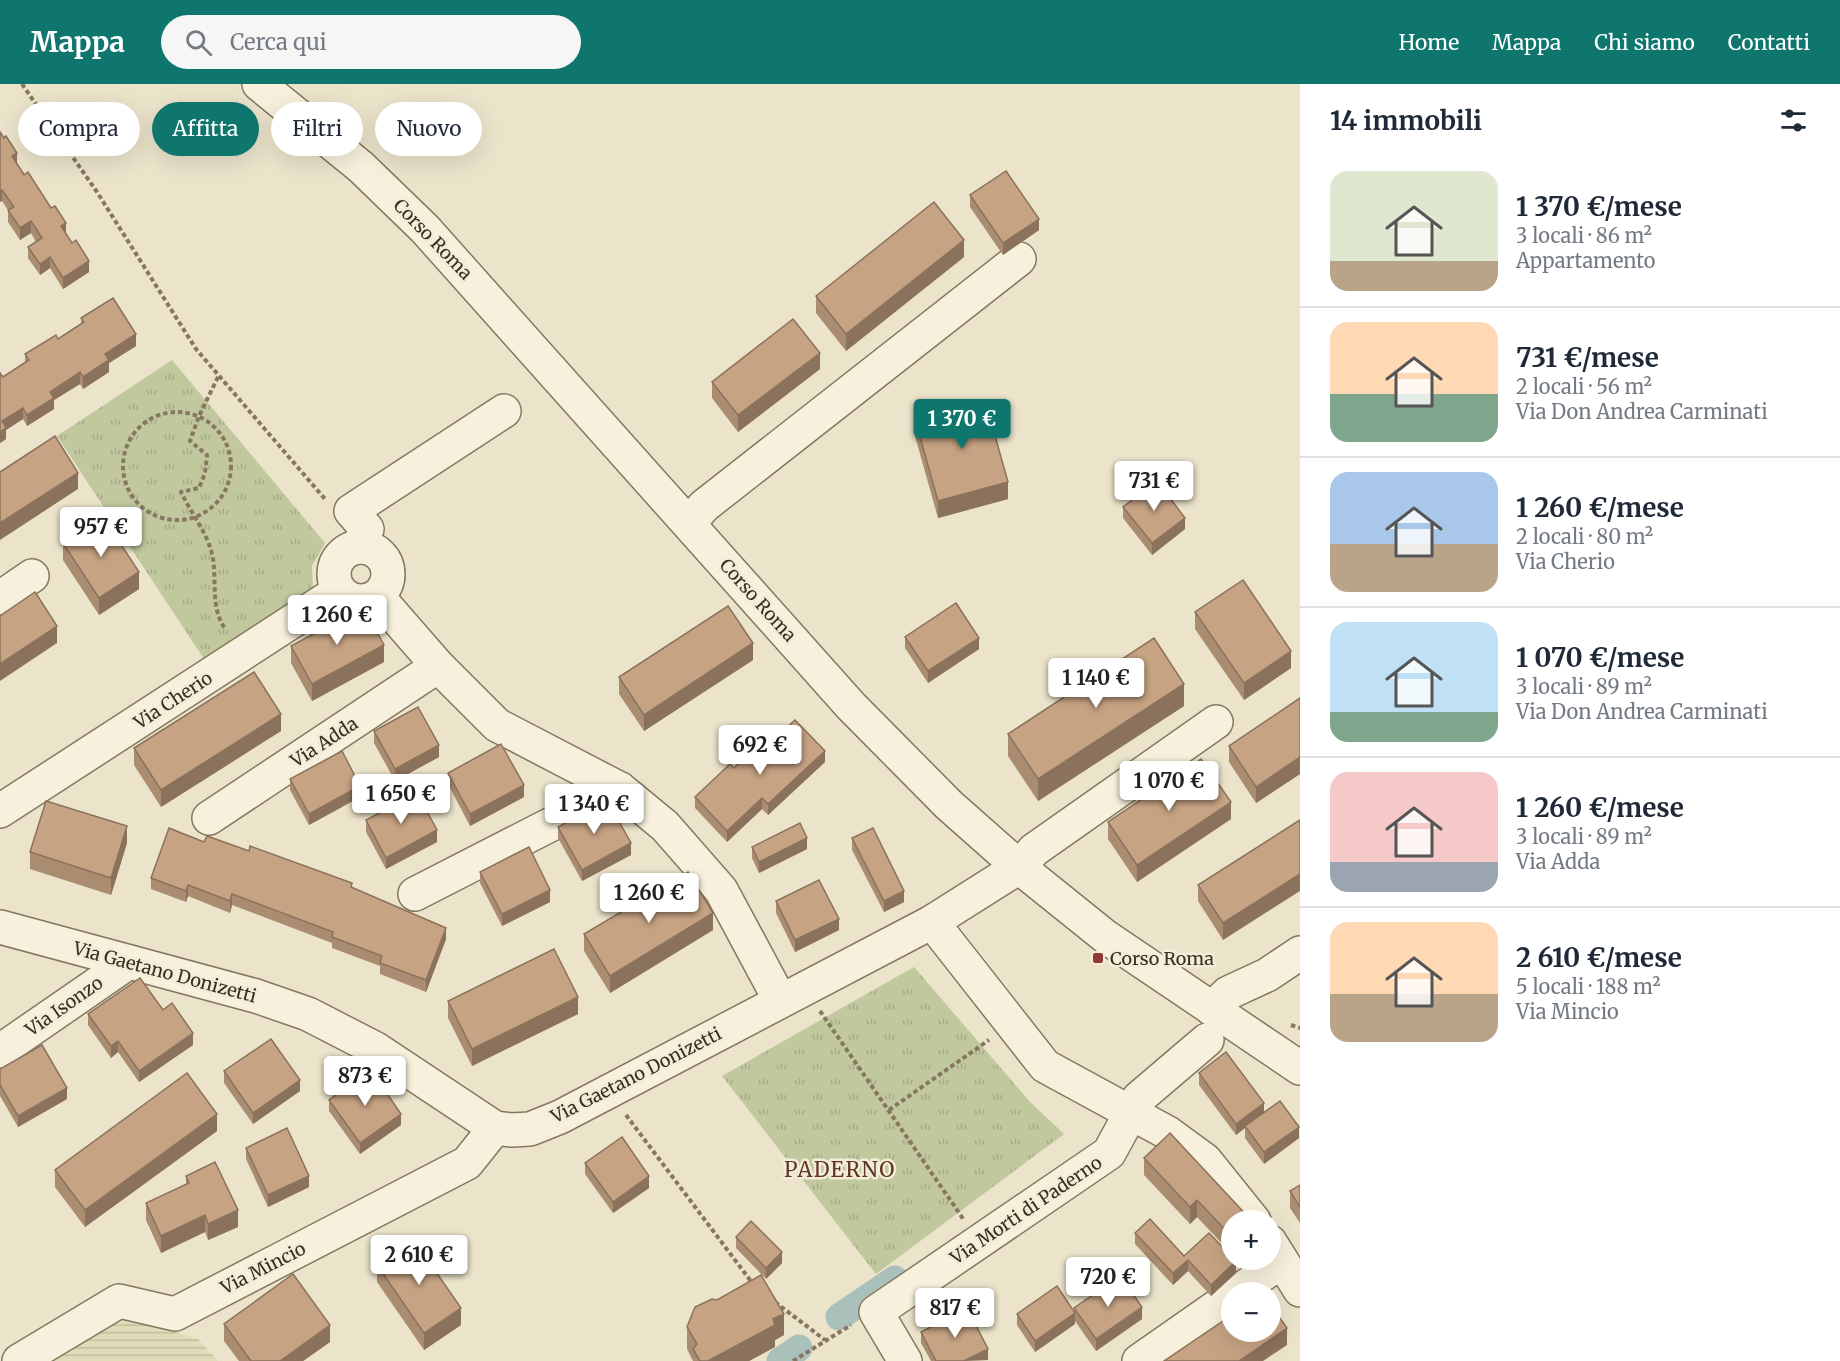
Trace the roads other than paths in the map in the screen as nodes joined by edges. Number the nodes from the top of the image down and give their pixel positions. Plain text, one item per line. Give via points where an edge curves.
1 (259, 84) edge
2 (1019, 259) dead end
3 (504, 411) dead end
4 (689, 523) junction
5 (346, 548) junction
6 (32, 576) dead end
7 (330, 583) junction
8 (378, 597) junction
9 (0, 598) edge
10 (438, 666) junction
11 (1216, 722) dead end
12 (620, 789) junction
13 (2, 805) edge
14 (209, 818) dead end
15 (1019, 867) junction
16 (415, 894) dead end
17 (932, 922) junction
18 (0, 927) edge
19 (1300, 953) edge
20 (129, 962) junction
21 (780, 1000) junction
22 (1210, 1024) junction
23 (0, 1051) edge
24 (1300, 1068) edge
25 (1132, 1115) junction
26 (495, 1128) junction
27 (1245, 1210) edge
28 (1285, 1266) edge
29 (1252, 1282) edge
30 (1221, 1304) edge
31 (19, 1361) edge
32 (904, 1361) edge
33 (1139, 1361) edge

1 - 4 street, Corso Roma via 360,167 425,229
2 - 4 street via 713,498
3 - 5 street via 351,511 367,529
4 - 15 street, Corso Roma via 851,706 949,805
5 - 7 street
5 - 8 street via 372,549 384,558 389,572 387,585
6 - 9 street
7 - 8 street via 350,600 364,602
7 - 13 street, Via Cherio via 243,656
8 - 10 street
10 - 12 street via 496,725
10 - 14 street, Via Adda
11 - 15 street, Via Gaetano Donizetti via 1034,850
12 - 16 street
12 - 21 street via 665,826 721,890
15 - 17 street, Via Gaetano Donizetti
15 - 22 street, Corso Roma
17 - 21 street, Via Gaetano Donizetti
17 - 25 street via 1045,1066
18 - 20 street, Via Gaetano Donizetti
19 - 22 street, Via Morti di Paderno via 1267,975 1228,993
20 - 23 street, Via Isonzo
20 - 26 street, Via Gaetano Donizetti via 308,1014 376,1049
21 - 26 street, Via Gaetano Donizetti via 609,1092 530,1129
22 - 24 street, Corso Roma
22 - 25 street, Via Morti di Paderno via 1139,1098
25 - 27 street via 1168,1132 1205,1160
25 - 32 street, Via Morti di Paderno via 1109,1153 876,1312
26 - 31 street, Via Mincio via 467,1163 175,1314 119,1300
28 - 29 street via 1272,1268
30 - 33 street

